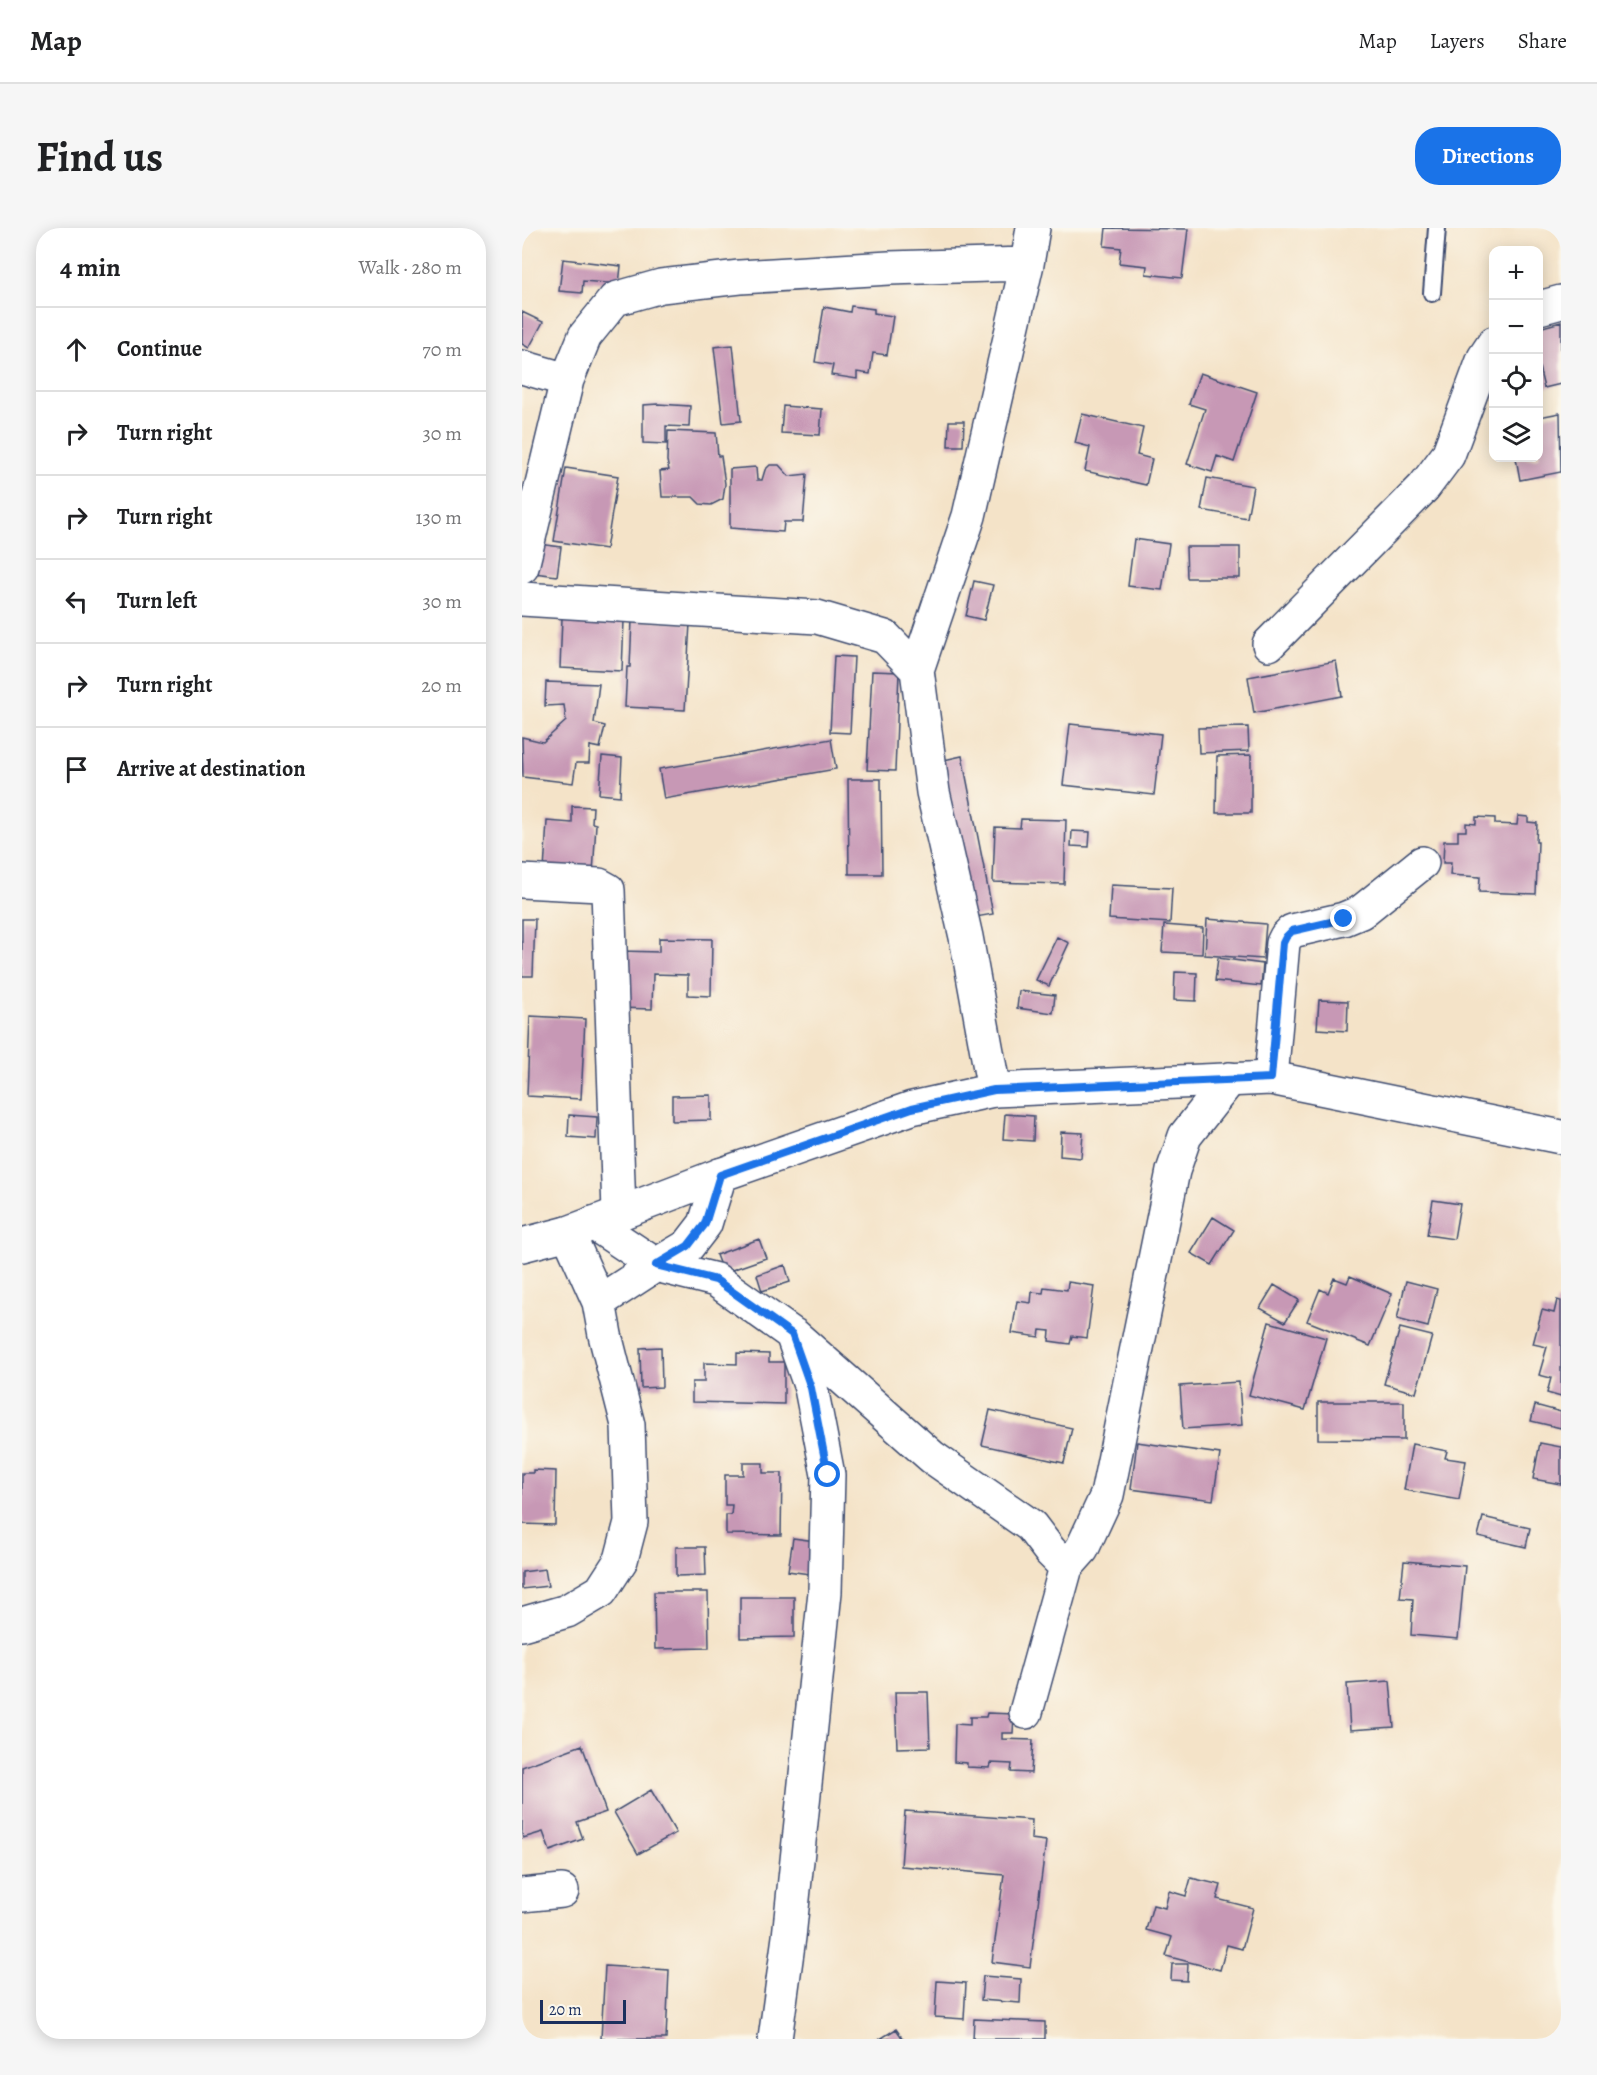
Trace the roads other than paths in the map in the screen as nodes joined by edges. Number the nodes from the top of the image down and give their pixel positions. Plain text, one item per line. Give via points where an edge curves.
1 (1033, 228) edge
2 (1437, 228) edge
3 (1027, 264) junction
4 (1432, 293) dead end
5 (1561, 302) edge
6 (1543, 307) edge
7 (1489, 350) edge
8 (522, 367) edge
9 (567, 380) junction
10 (522, 567) edge
11 (522, 599) edge
12 (1269, 644) dead end
13 (917, 670) junction
14 (1422, 863) dead end
15 (522, 881) edge
16 (1271, 1078) junction
17 (1230, 1079) junction
18 (994, 1090) junction
19 (1561, 1137) edge
20 (720, 1175) junction
21 (594, 1222) junction
22 (522, 1245) edge
23 (656, 1265) junction
24 (599, 1302) junction
25 (792, 1334) junction
26 (1066, 1567) junction
27 (522, 1624) edge
28 (1026, 1712) dead end
29 (562, 1892) dead end
30 (522, 1895) edge
31 (775, 2039) edge

1 - 3 street
2 - 4 lane
3 - 9 street via 855,270 662,286 615,299 585,336
3 - 13 street via 969,516
5 - 6 street
7 - 12 street via 1448,455 1425,487
8 - 9 street
9 - 10 street
11 - 13 street via 817,617 885,637
13 - 18 street via 933,792 966,937
14 - 16 street via 1361,912 1292,931 1286,937
15 - 21 street via 599,885 608,890
16 - 17 street
16 - 19 street
17 - 18 street
17 - 26 street via 1185,1136 1173,1171 1107,1495 1082,1549
18 - 20 street via 912,1108
20 - 21 street
20 - 23 street via 705,1224 688,1246
21 - 22 street
21 - 23 street
21 - 24 street
23 - 24 street
23 - 25 street via 716,1280
24 - 27 street via 628,1425 631,1522 621,1560 601,1591 567,1611
25 - 26 street via 932,1457 1031,1526
25 - 31 street via 811,1388 828,1475 823,1614
26 - 28 street
29 - 30 street

